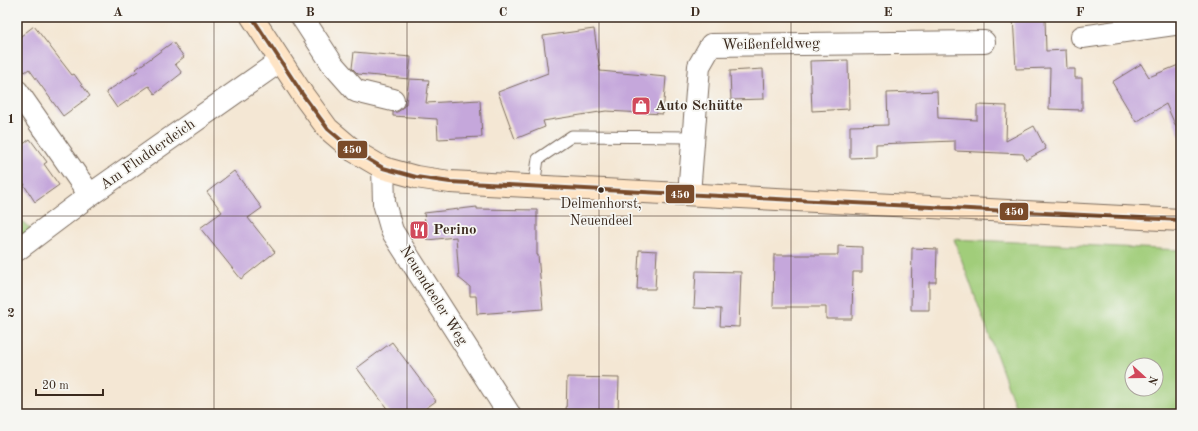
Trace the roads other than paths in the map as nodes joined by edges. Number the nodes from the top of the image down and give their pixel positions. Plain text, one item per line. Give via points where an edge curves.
1 (252, 17) edge
2 (302, 17) edge
3 (1181, 23) edge
4 (1082, 37) dead end
5 (984, 42) dead end
6 (280, 61) junction
7 (17, 91) edge
8 (392, 100) dead end
9 (693, 137) junction
10 (382, 168) junction
11 (534, 186) junction
12 (689, 194) junction
13 (90, 195) junction
14 (1181, 220) edge
15 (17, 250) edge
16 (509, 414) edge

1 - 6 main road
2 - 8 street via 333,65 356,91
3 - 4 street
5 - 9 street, Weißenfeldweg via 711,45 699,66
6 - 10 main road via 328,130 354,151
6 - 13 street, Am Fludderdeich
7 - 13 street
9 - 11 lane via 572,136 538,159
9 - 12 street, Weißenfeldweg
10 - 11 main road via 450,182
10 - 16 street, Neuendeeler Weg via 384,203 392,231
11 - 12 main road
12 - 14 main road
13 - 15 street, Am Fludderdeich

